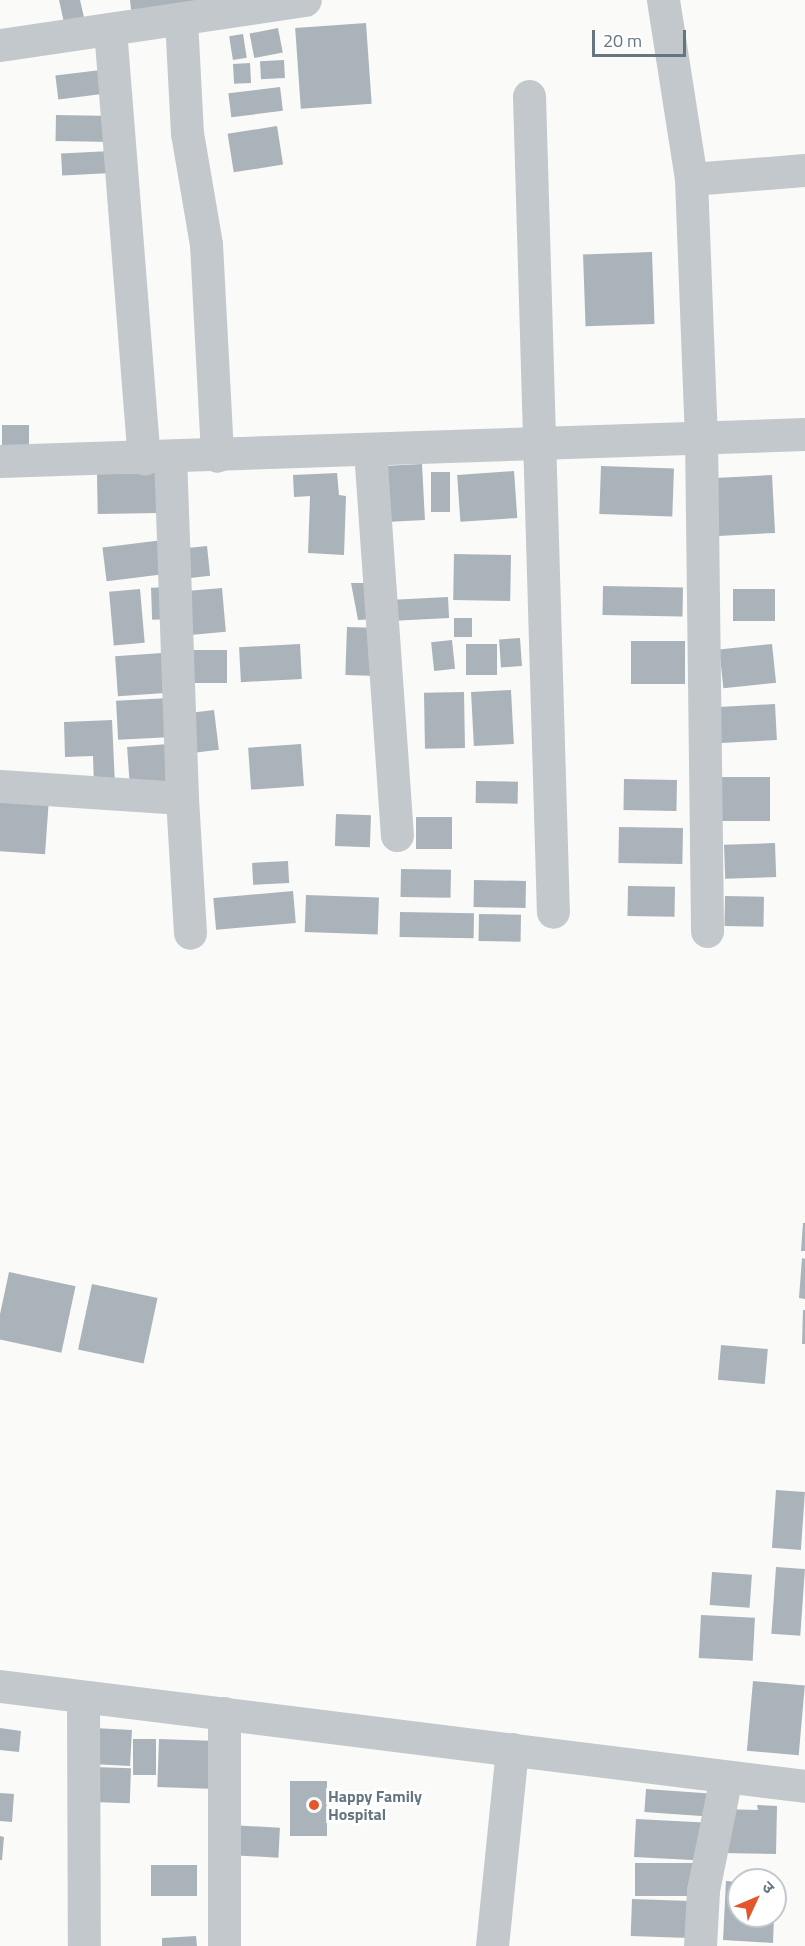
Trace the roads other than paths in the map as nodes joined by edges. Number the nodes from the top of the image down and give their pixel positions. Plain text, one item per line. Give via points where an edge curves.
1 (305, 0) edge
2 (663, 0) edge
3 (181, 19) junction
4 (110, 29) junction
5 (0, 45) edge
6 (529, 96) dead end
7 (805, 170) edge
8 (691, 179) junction
9 (805, 434) edge
10 (701, 435) junction
11 (536, 443) junction
12 (370, 450) junction
13 (217, 456) junction
14 (157, 459) junction
15 (0, 461) edge
16 (0, 786) edge
17 (182, 798) junction
18 (397, 835) dead end
19 (553, 912) dead end
20 (707, 931) dead end
21 (190, 933) dead end
22 (0, 1686) edge
23 (83, 1700) junction
24 (224, 1713) junction
25 (512, 1749) junction
26 (726, 1777) junction
27 (805, 1786) edge
28 (84, 1946) edge
29 (224, 1946) edge
30 (492, 1946) edge
31 (700, 1946) edge

1 - 3 street
2 - 8 street
3 - 4 street
3 - 13 street via 187,133 206,244
4 - 5 street
4 - 14 street
6 - 11 street
7 - 8 street
8 - 10 street
9 - 10 street
10 - 11 street
10 - 20 street
11 - 12 street
11 - 19 street
12 - 13 street
12 - 18 street
13 - 14 street
14 - 15 street
14 - 17 street
16 - 17 street
17 - 21 street
22 - 23 street
23 - 24 street
23 - 28 street
24 - 25 street
24 - 29 street
25 - 26 street
25 - 30 street
26 - 27 street
26 - 31 street via 703,1890

